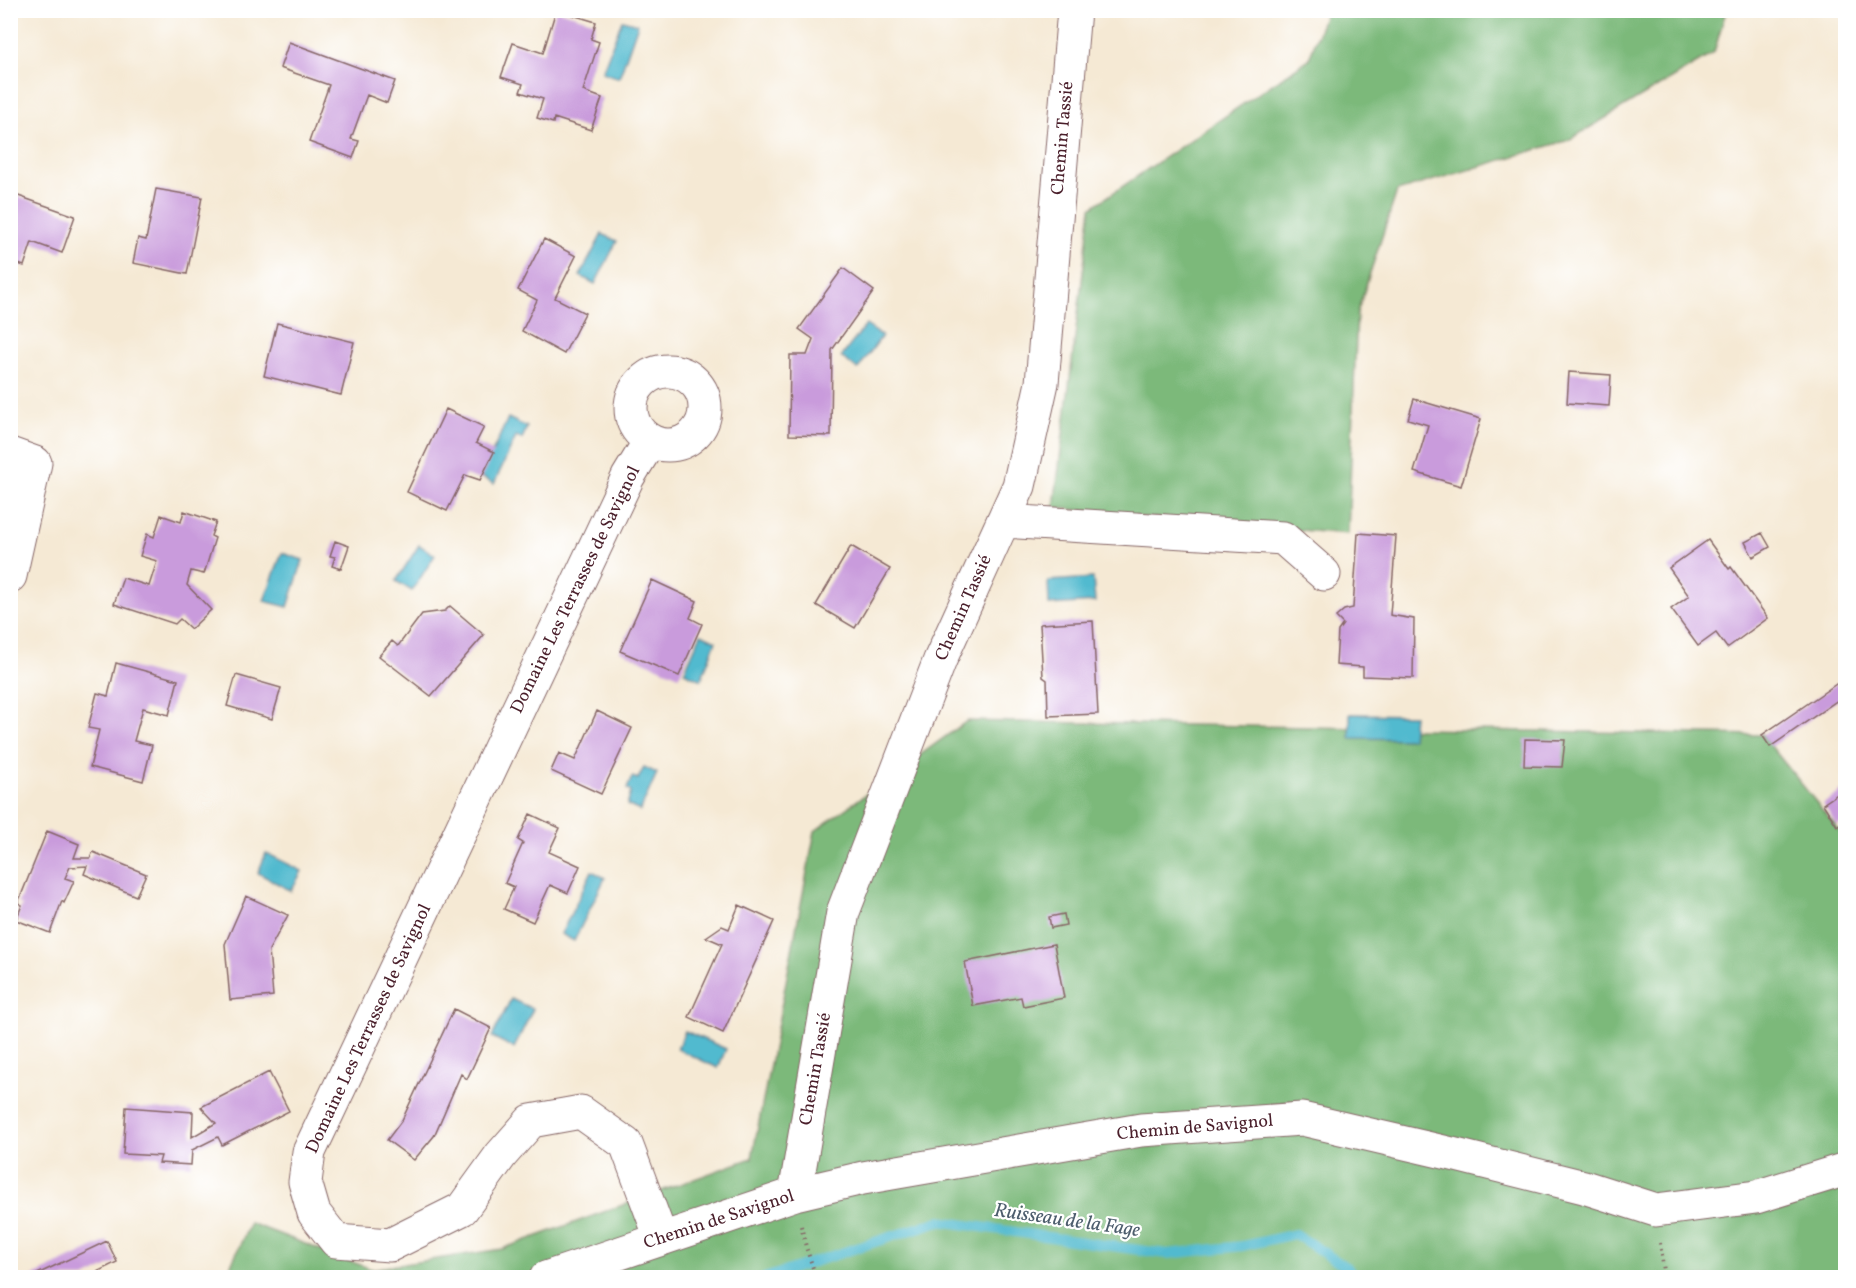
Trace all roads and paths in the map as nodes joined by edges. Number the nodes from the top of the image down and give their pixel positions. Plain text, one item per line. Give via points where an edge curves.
1 (1074, 10) edge
2 (650, 441) dead end
3 (10, 454) edge
4 (1003, 521) junction
5 (1324, 574) dead end
6 (10, 576) edge
7 (1845, 1169) edge
8 (795, 1194) junction
9 (661, 1238) junction
10 (806, 1247) dead end
11 (815, 1276) edge
12 (546, 1278) edge

1 - 4 street, Chemin Tassié via 1042,383 1019,486
2 - 9 street, Domaine Les Terrasses de Savignol via 628,477 309,1152 305,1182 314,1212 336,1241 390,1245 462,1209 531,1121 581,1112 626,1144
3 - 6 street via 35,463
4 - 5 street via 1283,538
4 - 8 street, Chemin Tassié via 940,660 843,912
7 - 8 street, Chemin de Savignol via 1756,1197 1656,1210 1584,1187 1302,1119 1141,1130 863,1178
8 - 9 street, Chemin de Savignol
9 - 12 street, Chemin de Savignol
10 - 11 path

